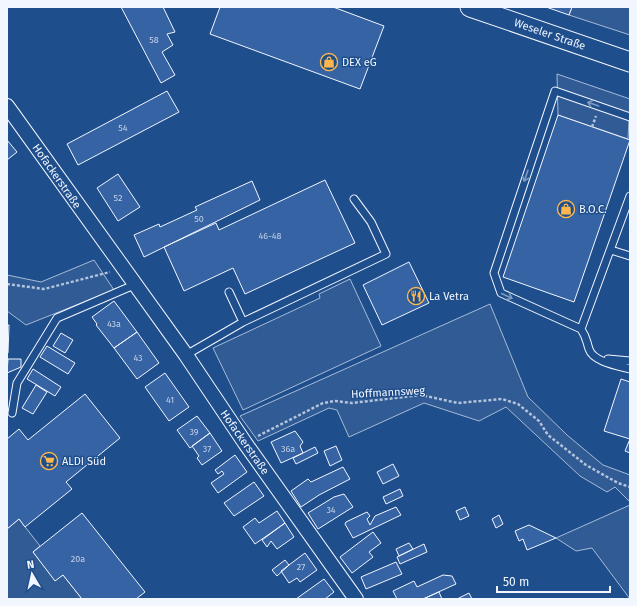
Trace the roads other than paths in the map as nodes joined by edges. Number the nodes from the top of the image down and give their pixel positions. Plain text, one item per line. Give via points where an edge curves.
1 (470, 7) edge
2 (630, 62) edge
3 (7, 106) edge
4 (630, 117) edge
5 (630, 196) edge
6 (354, 199) dead end
7 (611, 250) junction
8 (630, 256) edge
9 (134, 285) junction
10 (229, 292) dead end
11 (242, 322) junction
12 (581, 329) junction
13 (186, 355) junction
14 (596, 358) junction
15 (630, 361) edge
16 (630, 370) edge
17 (12, 413) dead end
18 (356, 599) edge

1 - 2 main road, Weseler Straße
3 - 9 street, Hofackerstraße
4 -> 12 lane via 555,91 494,273 501,293
5 - 7 lane
6 - 11 lane via 371,222 386,254
7 - 8 lane
7 - 12 lane
9 - 13 street, Hofackerstraße
9 - 17 lane via 57,318 17,383
10 - 11 lane
11 - 13 lane
12 - 14 lane via 588,339 589,350
13 - 18 street, Hofackerstraße
14 - 15 lane
14 - 16 lane

